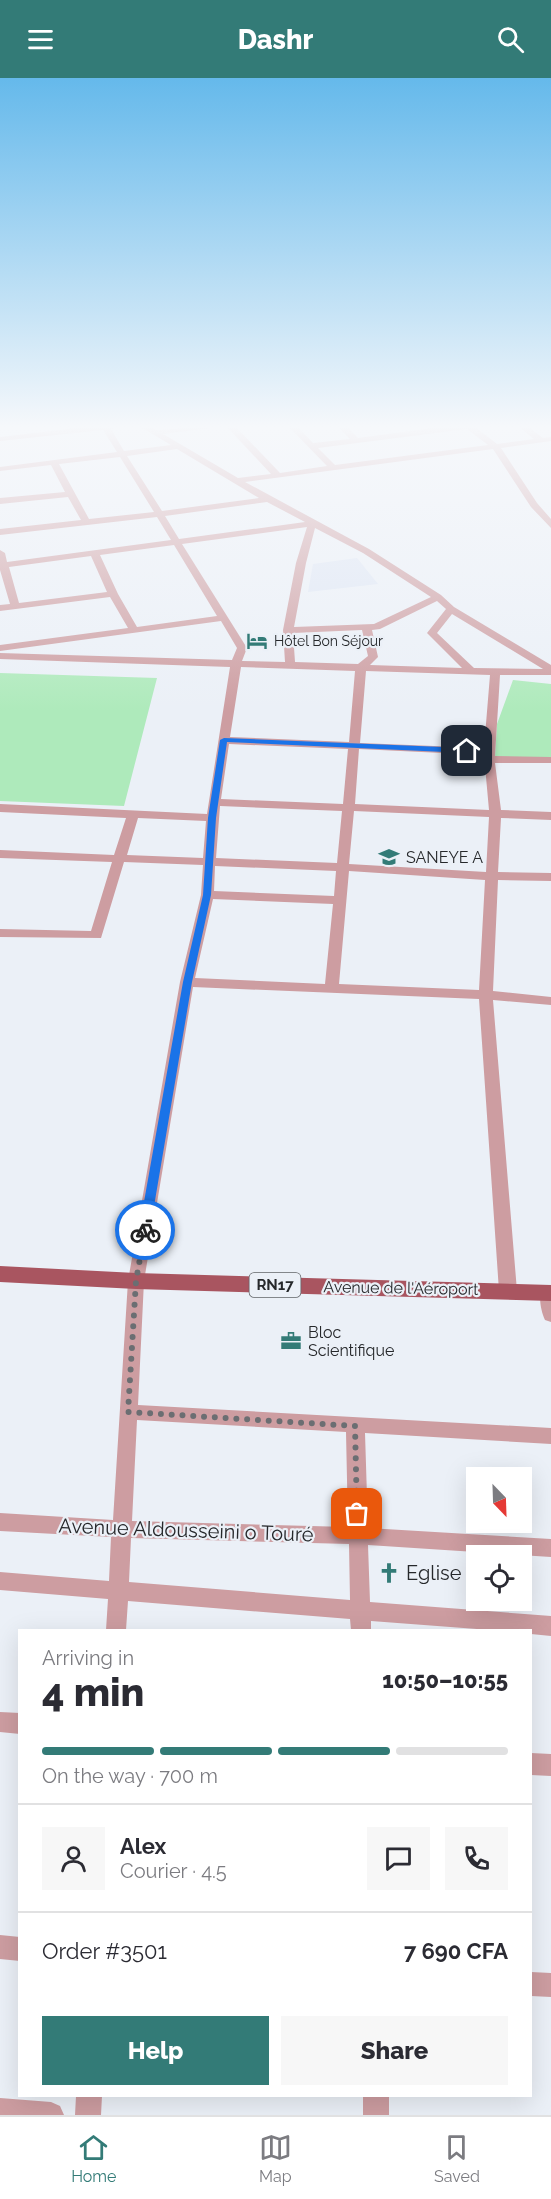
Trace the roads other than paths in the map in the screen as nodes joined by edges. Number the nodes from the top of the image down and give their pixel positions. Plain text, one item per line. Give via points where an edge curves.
1 (95, 521) edge
2 (164, 521) edge
3 (307, 521) edge
4 (86, 522) joint
5 (312, 524) junction
6 (0, 532) edge
7 (177, 543) junction
8 (0, 553) edge
9 (95, 554) junction
10 (5, 565) junction
11 (113, 594) junction
12 (438, 597) junction
13 (15, 606) junction
14 (0, 608) edge
15 (451, 609) junction
16 (224, 618) junction
17 (366, 627) junction
18 (134, 630) junction
19 (288, 630) junction
20 (33, 644) junction
21 (0, 648) edge
22 (0, 656) edge
23 (29, 657) junction
24 (236, 664) junction
25 (290, 666) junction
26 (361, 668) junction
27 (470, 670) junction
28 (551, 670) edge
29 (495, 672) junction
30 (224, 740) junction
31 (354, 745) junction
32 (489, 756) junction
33 (551, 760) edge
34 (215, 802) junction
35 (0, 807) edge
36 (348, 807) junction
37 (133, 814) junction
38 (495, 814) junction
39 (551, 816) edge
40 (212, 818) junction
41 (0, 854) edge
42 (119, 858) junction
43 (211, 861) junction
44 (343, 867) junction
45 (490, 876) junction
46 (551, 877) edge
47 (207, 895) junction
48 (340, 900) junction
49 (0, 933) edge
50 (187, 982) junction
51 (332, 988) junction
52 (486, 995) junction
53 (551, 1001) edge
54 (0, 1274) edge
55 (136, 1281) junction
56 (508, 1291) junction
57 (550, 1293) edge
58 (551, 1315) edge
59 (128, 1412) junction
60 (355, 1426) junction
61 (551, 1436) edge
62 (0, 1522) edge
63 (121, 1530) junction
64 (357, 1536) junction
65 (551, 1548) edge
66 (0, 1581) edge
67 (118, 1591) junction
68 (361, 1609) junction
69 (551, 1626) edge
70 (116, 1629) edge
71 (361, 1629) edge
72 (0, 1722) edge
73 (18, 1724) edge
74 (532, 1764) edge
75 (551, 1765) edge
76 (0, 1947) edge
77 (18, 1949) edge
78 (532, 1984) edge
79 (551, 1985) edge
80 (89, 2097) edge
81 (376, 2097) edge
82 (0, 2110) edge
83 (51, 2115) edge
84 (88, 2115) edge
85 (376, 2115) edge

1 - 4 street
2 - 7 street
3 - 5 street
4 - 6 street
5 - 7 street
5 - 12 street via 366,551
5 - 19 street
7 - 9 street
7 - 16 street
8 - 10 street
9 - 10 street
9 - 11 street
10 - 13 street
11 - 13 street
11 - 18 street
12 - 15 street
12 - 17 street via 376,627
13 - 14 street
15 - 27 street via 432,633
15 - 28 street
16 - 18 street
16 - 24 street via 242,648
17 - 19 street
17 - 26 street via 373,657
18 - 20 street
19 - 25 street
20 - 21 street
20 - 23 street
22 - 23 street
23 - 24 street
24 - 25 street
24 - 30 street
25 - 26 street
26 - 27 street
26 - 31 street
27 - 29 street
28 - 29 street
29 - 32 street
30 - 31 street
30 - 34 street
31 - 32 street
31 - 36 street
32 - 33 street
32 - 38 street
34 - 36 street
34 - 40 street
35 - 37 street
36 - 38 street
36 - 44 street
37 - 40 street
37 - 42 street
38 - 39 street
38 - 45 street
40 - 43 street
41 - 42 street
42 - 43 street
42 - 49 street via 96,935
43 - 44 street
43 - 47 street
44 - 45 street
44 - 48 street
45 - 46 street
45 - 52 street
47 - 48 street
47 - 50 street
48 - 51 street
50 - 51 street
50 - 55 street
51 - 52 street
52 - 53 street
52 - 56 street
54 - 55 main road, Avenue de l'Aéroport / RN17
55 - 56 main road, Avenue de l'Aéroport / RN17
55 - 59 street
56 - 57 main road, Avenue de l'Aéroport / RN17
57 - 58 street
59 - 60 street
59 - 63 street
60 - 61 street
60 - 64 street
62 - 63 street, Avenue Aldousseini o Touré
63 - 64 street, Avenue Aldousseini o Touré
63 - 67 street
64 - 65 street, Avenue Aldousseini o Touré
64 - 68 street
66 - 67 street
67 - 68 street
67 - 70 street
68 - 69 street
68 - 71 street
72 - 73 street
74 - 75 street
76 - 77 street
78 - 79 street
80 - 84 street
81 - 85 street
82 - 83 street

